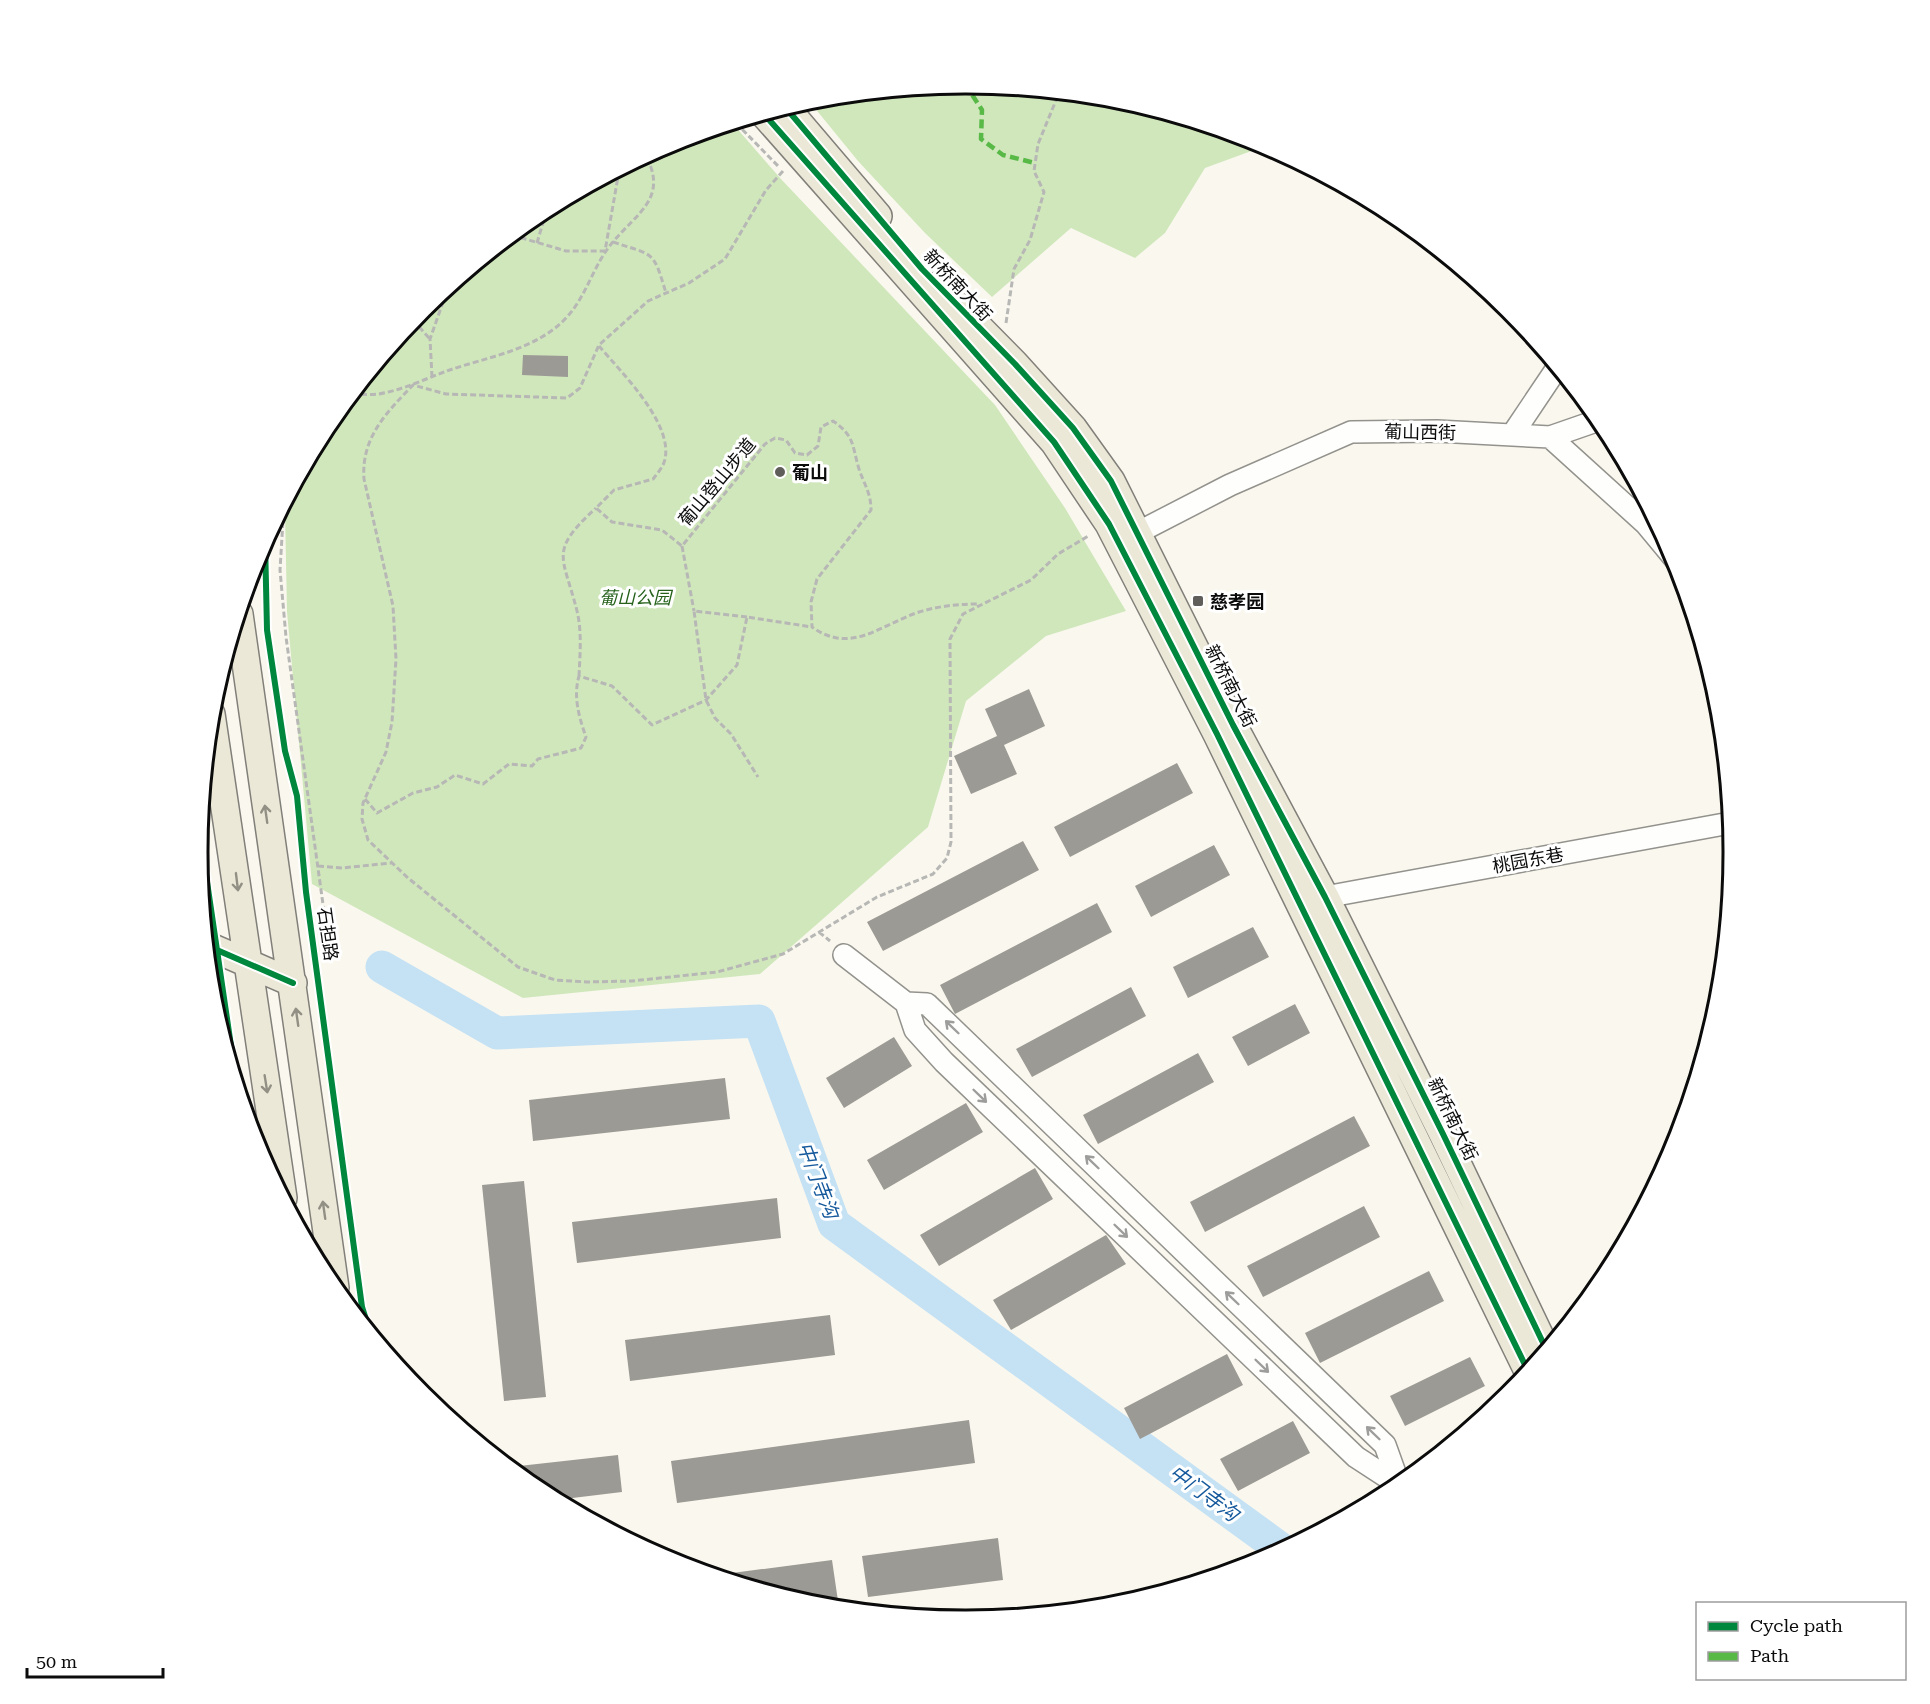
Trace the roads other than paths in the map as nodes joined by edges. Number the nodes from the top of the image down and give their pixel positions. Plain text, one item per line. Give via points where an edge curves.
1 (792, 115) edge
2 (769, 120) edge
3 (1553, 375) edge
4 (1589, 423) edge
5 (1512, 435) junction
6 (1550, 437) junction
7 (1649, 528) edge
8 (1137, 533) junction
9 (241, 630) edge
10 (216, 743) edge
11 (1722, 824) edge
12 (1325, 897) junction
13 (214, 949) edge
14 (844, 955) dead end
15 (248, 964) junction
16 (293, 982) junction
17 (906, 1003) junction
18 (279, 1172) edge
19 (331, 1267) edge
20 (1543, 1342) edge
21 (1524, 1363) edge
22 (1396, 1475) edge
23 (1391, 1479) edge

1 - 8 main road, 新桥南大街 via 922,269 1073,428 1111,481
2 - 21 main road, 新桥南大街 via 1054,442 1109,524 1217,734
3 - 5 street
4 - 6 street
5 - 6 street, 葡山西街
5 - 8 street, 葡山西街 via 1351,432 1230,485
6 - 7 street
8 - 12 main road, 新桥南大街
16 -> 9 main road
10 -> 15 main road
11 - 12 street, 桃园东巷
12 - 20 main road, 新桥南大街
13 - 15 main road
14 - 17 street
15 - 16 main road
15 -> 18 main road
19 -> 16 main road
22 -> 17 street via 1385,1445 927,1004
17 -> 23 street via 915,1030 944,1062 1356,1457

